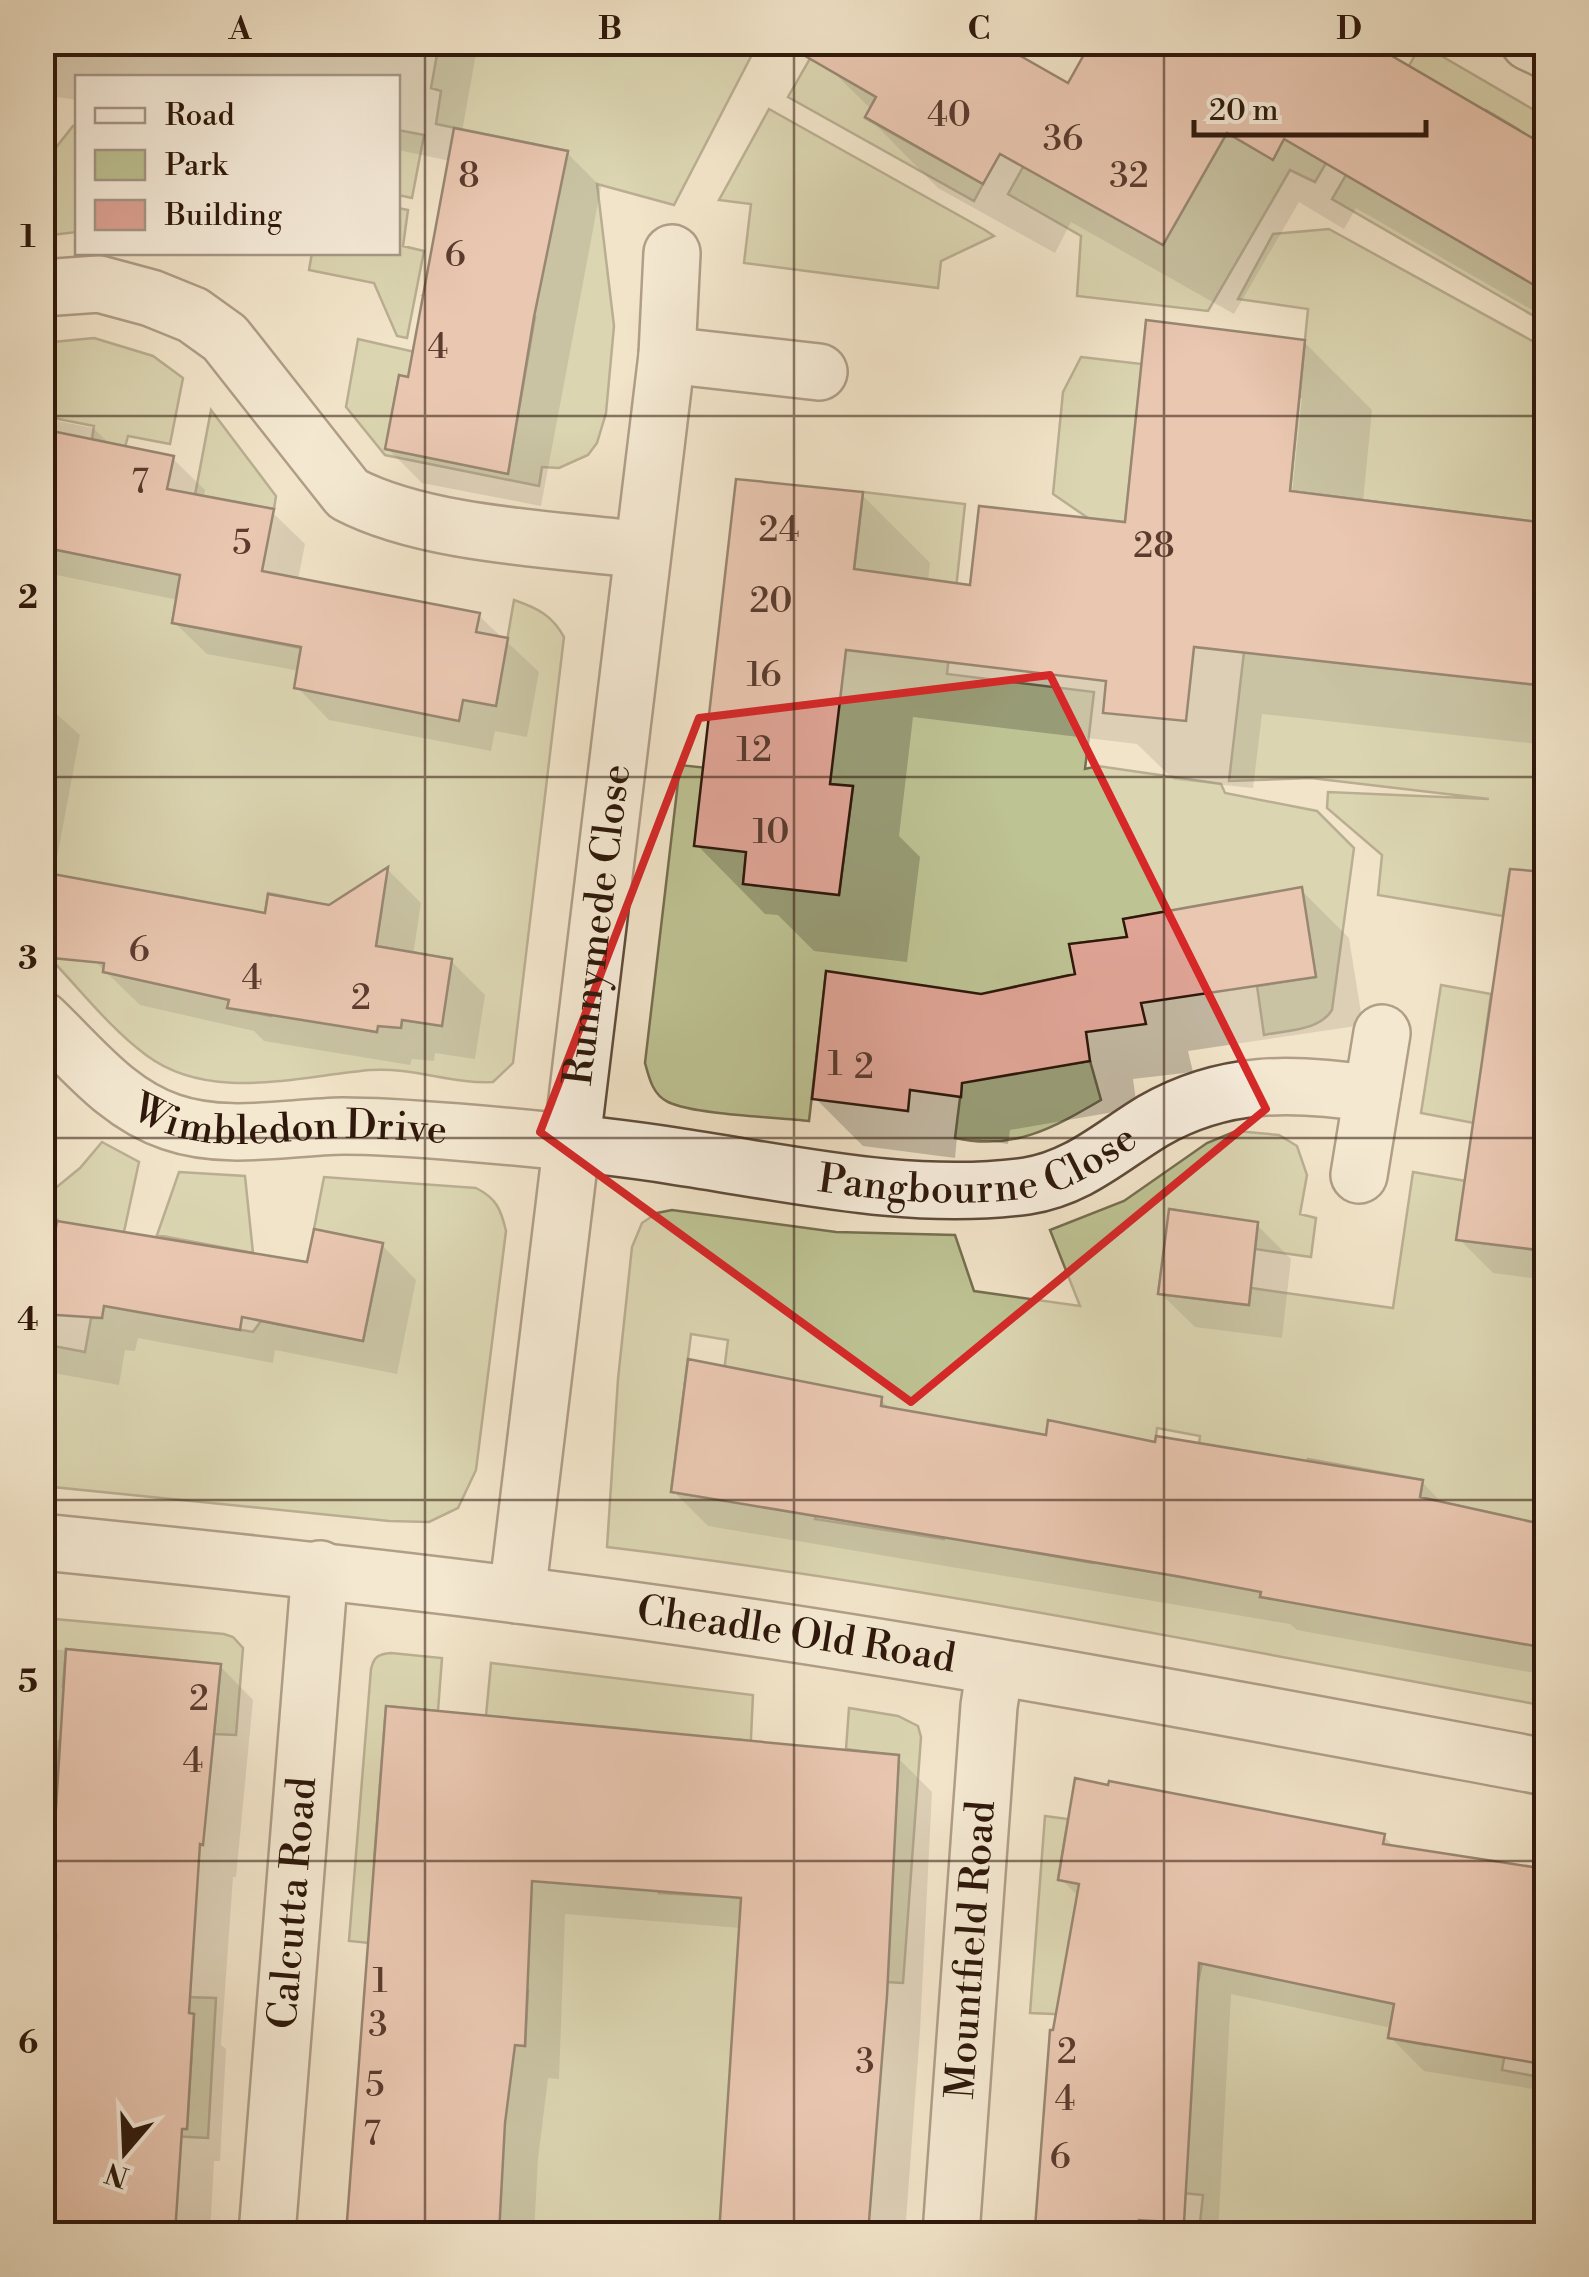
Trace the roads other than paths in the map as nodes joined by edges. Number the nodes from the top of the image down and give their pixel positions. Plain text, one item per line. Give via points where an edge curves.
1 (1529, 42) edge
2 (1546, 50) edge
3 (672, 254) dead end
4 (42, 288) edge
5 (667, 355) junction
6 (819, 372) dead end
7 (642, 550) junction
8 (42, 1020) edge
9 (1382, 1033) dead end
10 (1372, 1094) junction
11 (572, 1144) junction
12 (1359, 1175) dead end
13 (42, 1542) edge
14 (320, 1570) junction
15 (516, 1595) junction
16 (995, 1667) junction
17 (1546, 1767) edge
18 (267, 2234) edge
19 (950, 2234) edge

1 - 2 street
3 - 5 street, Runnymede Close
4 - 7 street via 99,284 194,315 225,338 348,494 377,509
5 - 6 street
5 - 7 street, Runnymede Close
7 - 11 street, Runnymede Close
8 - 11 street, Wimbledon Drive via 114,1090 168,1121 197,1129 345,1126
9 - 10 street
10 - 11 street, Pangbourne Close via 1295,1085 1225,1090 1151,1122 1067,1177 979,1190 898,1187
10 - 12 street
11 - 15 street, Runnymede Close
13 - 14 street, Cheadle Old Road
14 - 15 street, Cheadle Old Road
14 - 18 street, Calcutta Road
15 - 16 street, Cheadle Old Road
16 - 17 street, Cheadle Old Road
16 - 19 street, Mountfield Road

